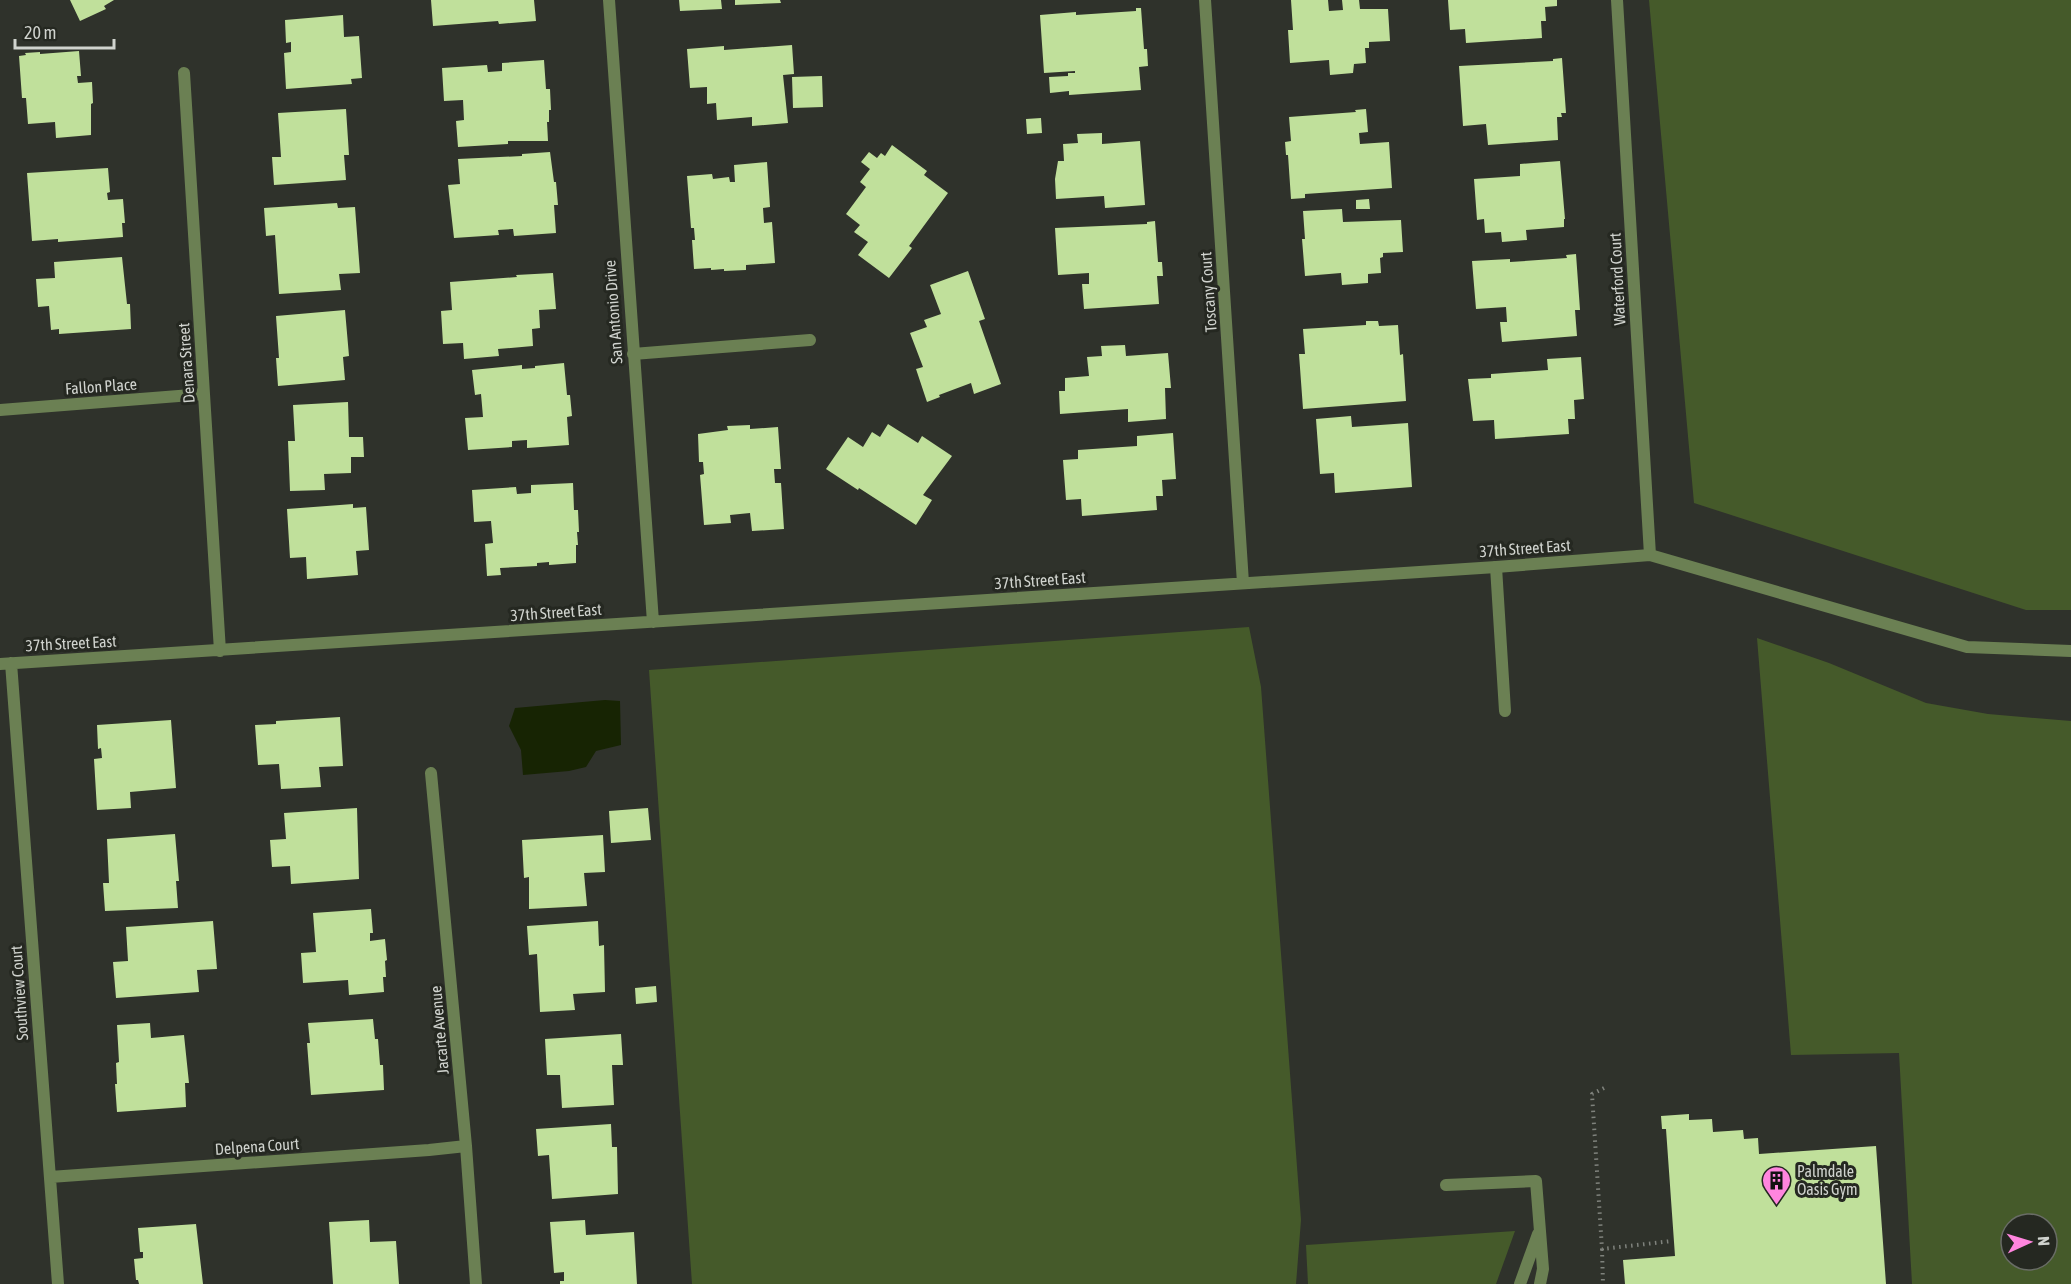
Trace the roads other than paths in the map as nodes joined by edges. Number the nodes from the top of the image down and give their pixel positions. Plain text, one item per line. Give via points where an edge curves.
1 (609, 0) edge
2 (1205, 0) edge
3 (1617, 0) edge
4 (184, 73) dead end
5 (810, 340) dead end
6 (633, 354) junction
7 (204, 394) junction
8 (0, 410) edge
9 (1650, 555) junction
10 (1496, 567) junction
11 (1243, 582) junction
12 (653, 622) junction
13 (220, 651) junction
14 (2071, 651) edge
15 (6, 664) edge
16 (1505, 711) dead end
17 (431, 773) dead end
18 (466, 1146) junction
19 (50, 1177) junction
20 (1446, 1185) dead end
21 (1539, 1230) junction
22 (58, 1284) edge
23 (476, 1284) edge
24 (1520, 1284) edge
25 (1540, 1284) edge

1 - 6 street, San Antonio Drive
2 - 11 street, Toscany Court
3 - 9 street, Waterford Court
4 - 7 street, Denara Street
5 - 6 street
6 - 12 street, San Antonio Drive
7 - 8 street, Fallon Place
7 - 13 street, Denara Street
9 - 10 street, 37th Street East
9 - 14 street, 37th Street East via 1967,647
10 - 11 street, 37th Street East
10 - 16 street
11 - 12 street, 37th Street East
12 - 13 street, 37th Street East
13 - 15 street, 37th Street East
15 - 19 street, Southview Court
17 - 18 street, Jacarte Avenue
18 - 19 street, Delpena Court
18 - 23 street, Jacarte Avenue
19 - 22 street, Southview Court
20 - 21 street via 1536,1181
21 - 24 street
21 - 25 street via 1543,1269

